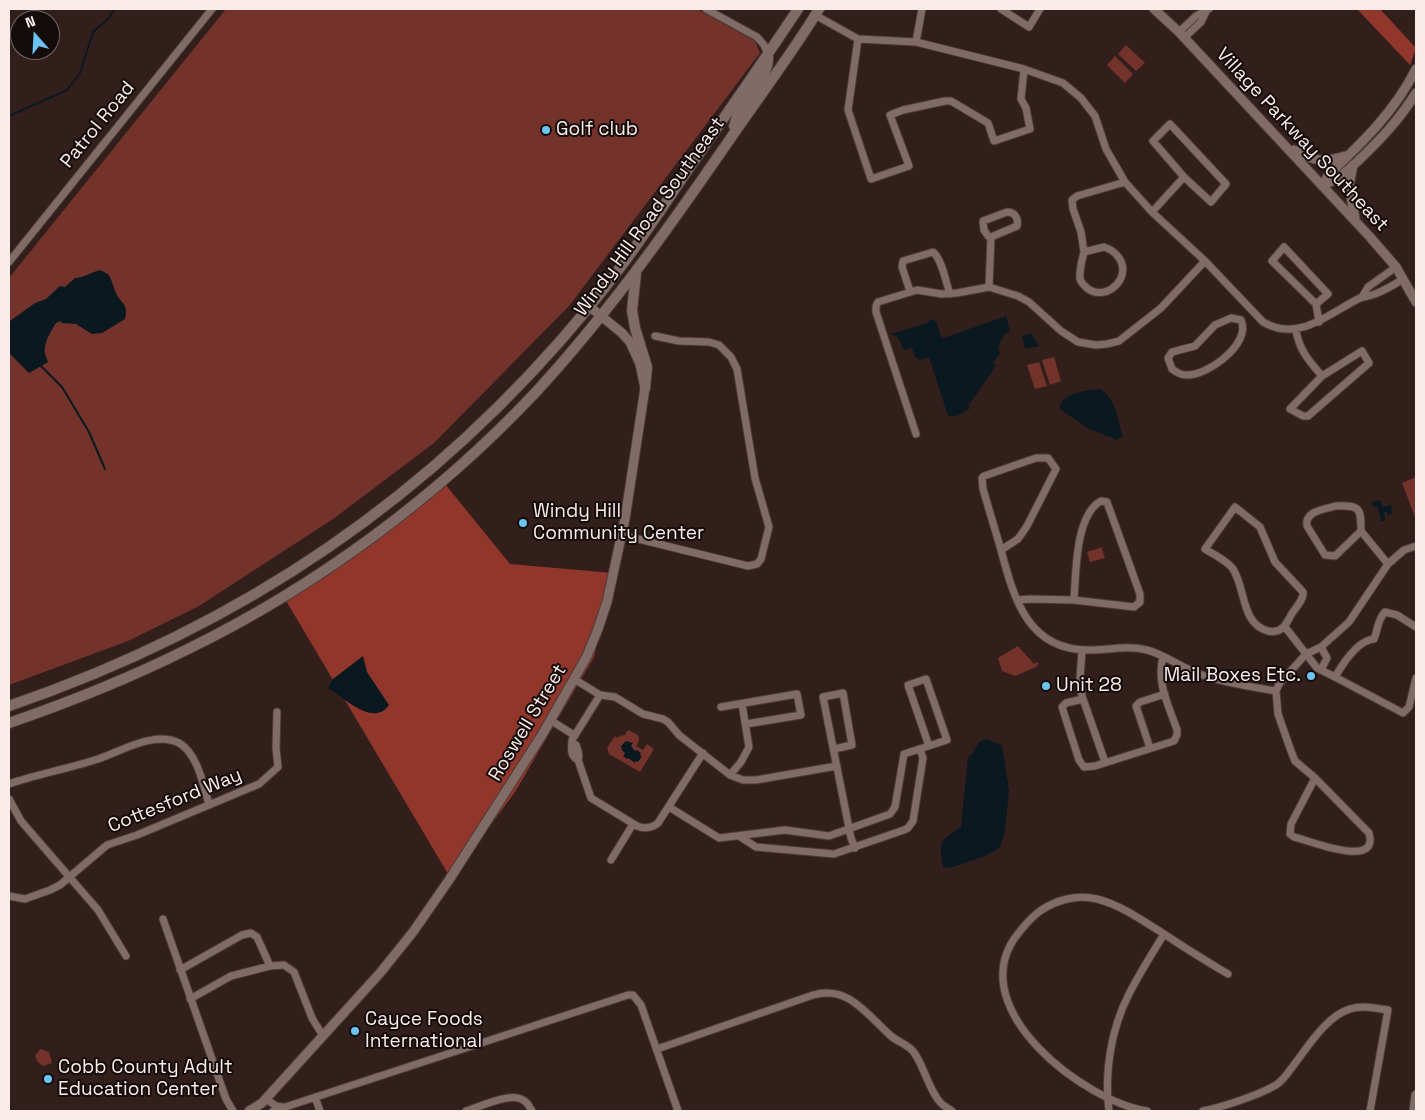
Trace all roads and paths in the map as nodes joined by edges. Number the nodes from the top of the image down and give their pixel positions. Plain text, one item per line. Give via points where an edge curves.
1 (212, 9) edge
2 (706, 9) edge
3 (798, 9) edge
4 (922, 9) edge
5 (1000, 9) edge
6 (1040, 9) edge
7 (1154, 9) edge
8 (1207, 10) edge
9 (817, 12) edge
10 (1182, 35) junction
11 (858, 39) junction
12 (916, 42) junction
13 (768, 54) junction
14 (1024, 69) junction
15 (1416, 69) edge
16 (1416, 93) edge
17 (730, 138) junction
18 (1287, 146) junction
19 (1348, 156) junction
20 (1354, 164) junction
21 (1184, 177) junction
22 (1126, 182) junction
23 (1323, 185) junction
24 (1152, 212) junction
25 (1356, 221) junction
26 (991, 237) junction
27 (1084, 252) junction
28 (1205, 261) junction
29 (9, 262) edge
30 (1396, 267) junction
31 (636, 273) junction
32 (1403, 279) junction
33 (989, 287) junction
34 (910, 291) junction
35 (950, 294) junction
36 (1362, 297) junction
37 (1416, 302) edge
38 (1316, 304) junction
39 (590, 307) junction
40 (1252, 310) junction
41 (602, 316) junction
42 (1242, 320) junction
43 (1319, 322) junction
44 (1296, 330) junction
45 (655, 336) dead end
46 (1322, 376) junction
47 (646, 388) junction
48 (916, 434) dead end
49 (1360, 531) junction
50 (622, 535) junction
51 (1416, 546) edge
52 (1001, 550) junction
53 (1388, 564) junction
54 (1017, 600) junction
55 (1074, 600) junction
56 (1285, 627) junction
57 (1416, 627) edge
58 (1321, 647) junction
59 (1082, 650) junction
60 (1306, 654) junction
61 (1163, 658) junction
62 (1321, 670) junction
63 (1335, 677) junction
64 (1416, 678) edge
65 (574, 679) junction
66 (1276, 691) junction
67 (1165, 694) junction
68 (600, 695) junction
69 (1083, 698) junction
70 (742, 704) junction
71 (9, 706) edge
72 (721, 707) dead end
73 (277, 712) dead end
74 (550, 720) junction
75 (9, 723) edge
76 (746, 724) junction
77 (574, 735) junction
78 (929, 746) junction
79 (1150, 748) junction
80 (834, 749) junction
81 (920, 749) junction
82 (703, 753) junction
83 (1105, 762) junction
84 (837, 766) junction
85 (730, 774) junction
86 (1315, 778) junction
87 (9, 784) edge
88 (9, 798) edge
89 (209, 804) junction
90 (669, 807) junction
91 (633, 824) junction
92 (849, 828) junction
93 (739, 836) junction
94 (855, 848) junction
95 (611, 860) dead end
96 (70, 876) junction
97 (9, 896) edge
98 (163, 919) dead end
99 (1164, 934) junction
100 (126, 956) dead end
101 (270, 966) junction
102 (180, 970) junction
103 (1228, 974) dead end
104 (190, 999) junction
105 (322, 1036) junction
106 (657, 1049) junction
107 (1416, 1095) edge
108 (316, 1097) junction
109 (226, 1099) junction
110 (1107, 1099) junction
111 (263, 1104) edge
112 (283, 1107) junction
113 (225, 1111) edge
114 (232, 1111) edge
115 (249, 1111) edge
116 (273, 1111) edge
117 (320, 1111) edge
118 (466, 1111) edge
119 (532, 1111) edge
120 (678, 1111) edge
121 (952, 1111) edge
122 (1109, 1111) edge
123 (1147, 1111) edge
124 (1204, 1111) edge
125 (1370, 1111) edge
126 (1414, 1111) edge

1 - 29 street, Patrol Road
2 - 13 street via 757,37
3 - 13 main road, Windy Hill Road Southeast
4 - 12 street
5 - 6 street via 1029,27
7 - 10 street, Village Parkway Southeast
8 - 10 street via 1196,16
9 - 11 street
9 - 17 main road, Windy Hill Road Southeast
10 - 18 street, Village Parkway Southeast
11 - 12 street
11 - 14 street via 848,110 871,179 909,166 890,115 903,110 951,101 988,123 994,141 1030,129 1026,108 1020,99
12 - 14 street
13 - 17 main road via 768,66 739,110
13 - 39 main road, Windy Hill Road Southeast
14 - 22 street via 1063,82 1081,98 1095,116 1106,149
15 - 19 street via 1391,110
16 - 20 street via 1388,132
17 - 31 main road, Windy Hill Road Southeast
18 - 19 street via 1318,161
18 - 23 street, Village Parkway Southeast
19 - 23 street via 1328,174
20 - 23 street via 1335,181
20 - 25 street via 1349,186
21 - 21 street via 1153,141 1170,124 1226,184 1211,202
21 - 24 street
22 - 24 street
22 - 27 street via 1072,200
23 - 25 street, Village Parkway Southeast
24 - 28 street
25 - 30 street, Village Parkway Southeast
26 - 26 street via 984,230 983,222 1007,212 1014,214 1017,226
26 - 33 street
27 - 27 street via 1080,276 1082,284 1092,292 1104,292 1120,280 1124,267 1118,256 1104,248
28 - 33 street via 1161,308 1119,341 1107,344 1084,343 1071,338 1029,302
28 - 40 street
30 - 32 street, Village Parkway Southeast
30 - 36 street via 1368,287
31 - 41 main road, Windy Hill Road Southeast
31 - 47 main road via 632,310 647,367
32 - 36 street via 1374,295
32 - 37 street, Village Parkway Southeast
33 - 35 street
34 - 35 street via 921,289
34 - 35 street via 903,261 933,252
34 - 48 street via 878,302 875,309
36 - 43 street
38 - 38 street via 1272,261 1284,248 1328,294
38 - 43 street
39 - 41 street, Roswell Street
39 - 71 main road, Windy Hill Road Southeast via 520,386 468,437 341,539 278,581 171,640 98,673
40 - 42 street
40 - 44 street via 1271,327
41 - 47 street, Roswell Street via 630,342
41 - 75 main road, Windy Hill Road Southeast via 534,393 444,480 331,565 261,610 186,650 89,694
42 - 42 street via 1231,318 1214,325 1195,346 1172,352 1168,358 1172,369 1183,375 1191,374 1220,362 1241,338 1244,331
43 - 44 street
44 - 46 street via 1302,352
45 - 50 street via 679,342 709,342 719,345 732,357 739,376 754,470 769,531 761,559 758,564 748,566
46 - 46 street via 1362,351 1369,363 1308,416 1290,409
47 - 50 street, Roswell Street
49 - 49 street via 1335,556 1328,556 1307,526 1307,518 1336,506 1354,506 1361,516
49 - 53 street
50 - 65 street, Roswell Street via 601,620
51 - 53 street via 1404,550
52 - 52 street via 1018,539 1056,469 1048,458 1036,458 982,478
52 - 54 street
53 - 58 street via 1349,622
54 - 55 street
54 - 59 street via 1023,615 1039,634 1063,648
55 - 55 street via 1131,608 1140,602 1140,594 1105,501 1094,507 1079,537
56 - 56 street via 1303,598 1303,592 1275,562 1260,528 1235,507 1205,549 1233,569 1254,625 1275,632
56 - 60 street
57 - 63 street via 1402,617 1385,612 1379,619 1374,639 1368,640 1345,660
58 - 60 street
58 - 62 street via 1327,658
59 - 61 street via 1138,649
59 - 69 street via 1080,678
60 - 62 street
60 - 66 street via 1284,677
61 - 66 street via 1202,675
61 - 67 street via 1160,679
62 - 63 street
63 - 64 street via 1403,713 1409,707
65 - 68 street
65 - 74 street, Roswell Street
66 - 86 street via 1278,714 1295,761
67 - 79 street via 1177,735 1174,740
67 - 79 street via 1136,706
68 - 77 street
68 - 82 street via 615,697 643,714 663,719
69 - 83 street
69 - 83 street via 1066,703 1062,708 1079,760 1088,768
70 - 72 street
70 - 76 street
70 - 76 street via 797,694 801,715
73 - 89 street, Cottesford Way via 278,767 259,784
74 - 77 street
74 - 105 street, Roswell Street via 413,932
76 - 85 street via 748,751
77 - 91 street via 572,743 578,749 578,760 591,798
78 - 78 street via 947,740 926,679 908,685
78 - 81 street
79 - 83 street
80 - 80 street via 823,697 843,693 852,745
80 - 84 street
81 - 92 street via 904,754 893,811
81 - 94 street via 923,758 911,826
82 - 85 street
82 - 90 street
84 - 85 street via 756,780 743,780
84 - 92 street
86 - 86 street via 1369,833 1369,846 1353,853 1290,834 1291,824
87 - 89 street via 140,743 170,740 185,748 191,756
88 - 96 street via 22,821
89 - 96 street, Cottesford Way via 106,845
90 - 91 street via 652,826 643,828
90 - 93 street via 719,838
91 - 95 street
92 - 93 street via 829,836 785,830
92 - 94 street
93 - 94 street via 756,847 834,854
96 - 97 street, Cottesford Way via 60,885 25,899
96 - 100 street via 98,910
98 - 102 street
99 - 103 street
99 - 110 street via 1128,995 1116,1027 1108,1065
99 - 110 street via 1119,907 1096,898 1081,897 1063,900 1031,917 1008,949 1003,967 1003,992 1028,1038 1062,1068
101 - 102 street via 257,937 251,933
101 - 104 street via 231,976
101 - 105 street via 284,965 294,972
102 - 104 street
104 - 109 street
105 - 111 street, Roswell Street
106 - 108 street via 638,999 633,995 623,996
106 - 120 street
106 - 121 street via 813,995 834,992 863,1009 894,1039 910,1046 932,1091
107 - 126 street
108 - 112 street
108 - 117 street
109 - 113 street
109 - 114 street
110 - 122 street
110 - 123 street
111 - 112 street
111 - 115 street, Roswell Street
112 - 116 street
118 - 119 street via 508,1098 526,1102
124 - 125 street via 1276,1085 1334,1018 1348,1009 1361,1007 1388,1010

